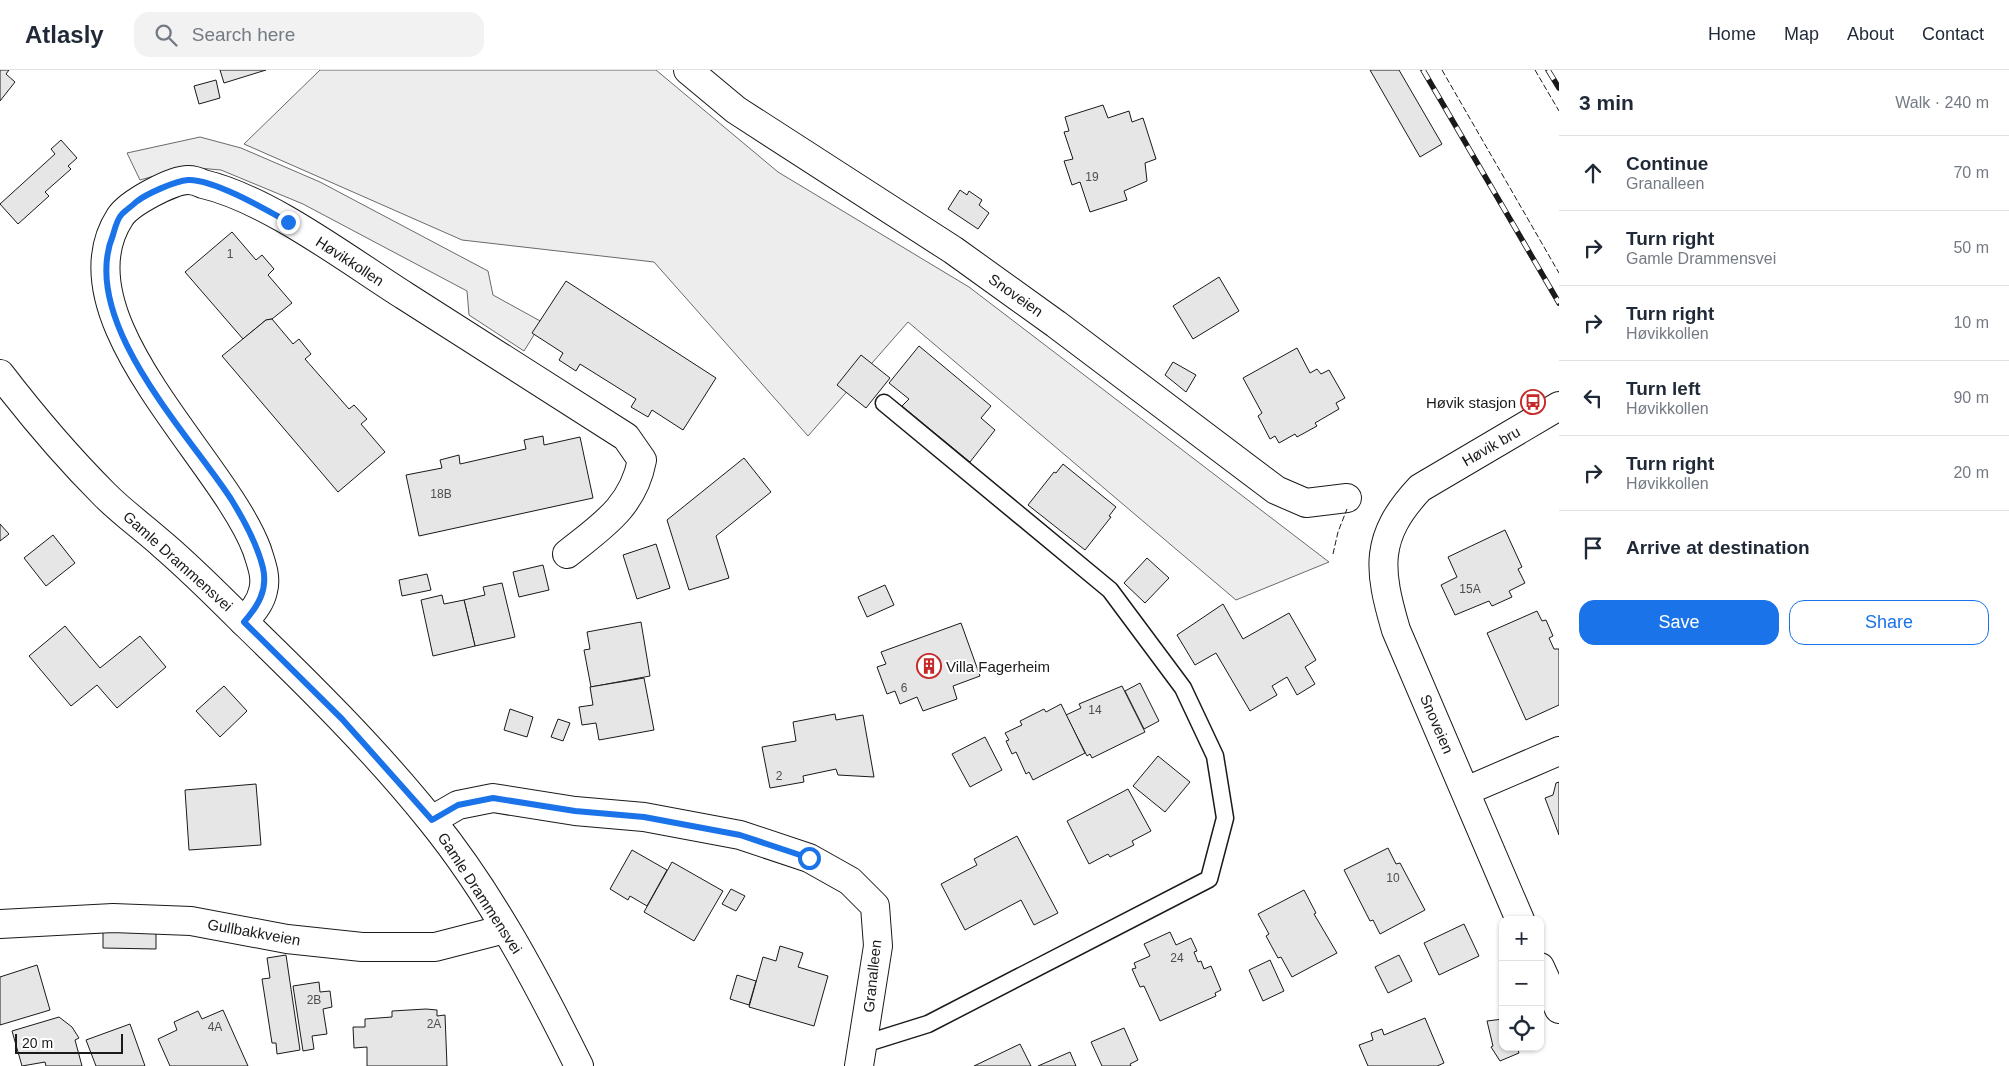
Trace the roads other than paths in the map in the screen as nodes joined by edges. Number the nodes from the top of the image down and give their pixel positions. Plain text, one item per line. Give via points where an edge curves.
1 (688, 70) edge
2 (0, 374) edge
3 (884, 403) dead end
4 (1559, 406) edge
5 (1347, 498) dead end
6 (1394, 524) joint
7 (567, 554) dead end
8 (244, 622) junction
9 (1559, 750) edge
10 (1466, 791) junction
11 (432, 820) junction
12 (1518, 916) edge
13 (0, 924) edge
14 (506, 929) junction
15 (1544, 976) edge
16 (1559, 1010) edge
17 (862, 1055) edge
18 (578, 1066) edge

1 - 5 street, Snoveien via 736,110 953,250 1276,490 1306,503
2 - 8 street, Gamle Drammensvei via 58,446 106,496 166,547
3 - 17 lane via 1110,590 1183,688 1215,756 1225,818 1209,878
4 - 6 street, Høvik bru via 1420,488
6 - 10 street, Snoveien via 1384,549 1382,572 1386,596 1396,630
7 - 8 street, Høvikkollen via 624,506 639,477 642,460 626,437 288,222 223,188 188,180 146,195 120,215 106,250 106,290 124,339 160,403 231,499 250,532 263,569 264,590 257,607
8 - 11 street, Gamle Drammensvei via 342,719
9 - 10 street
10 - 12 street, Snoveien
11 - 14 street, Gamle Drammensvei
11 - 17 street, Granalleen via 458,805 493,798 575,811 644,817 740,835 809,858 850,882 875,906 878,946
13 - 14 street, Gullbakkveien via 113,918 191,921 287,940 362,947 435,946
14 - 18 street, Gamle Drammensvei
15 - 16 street

